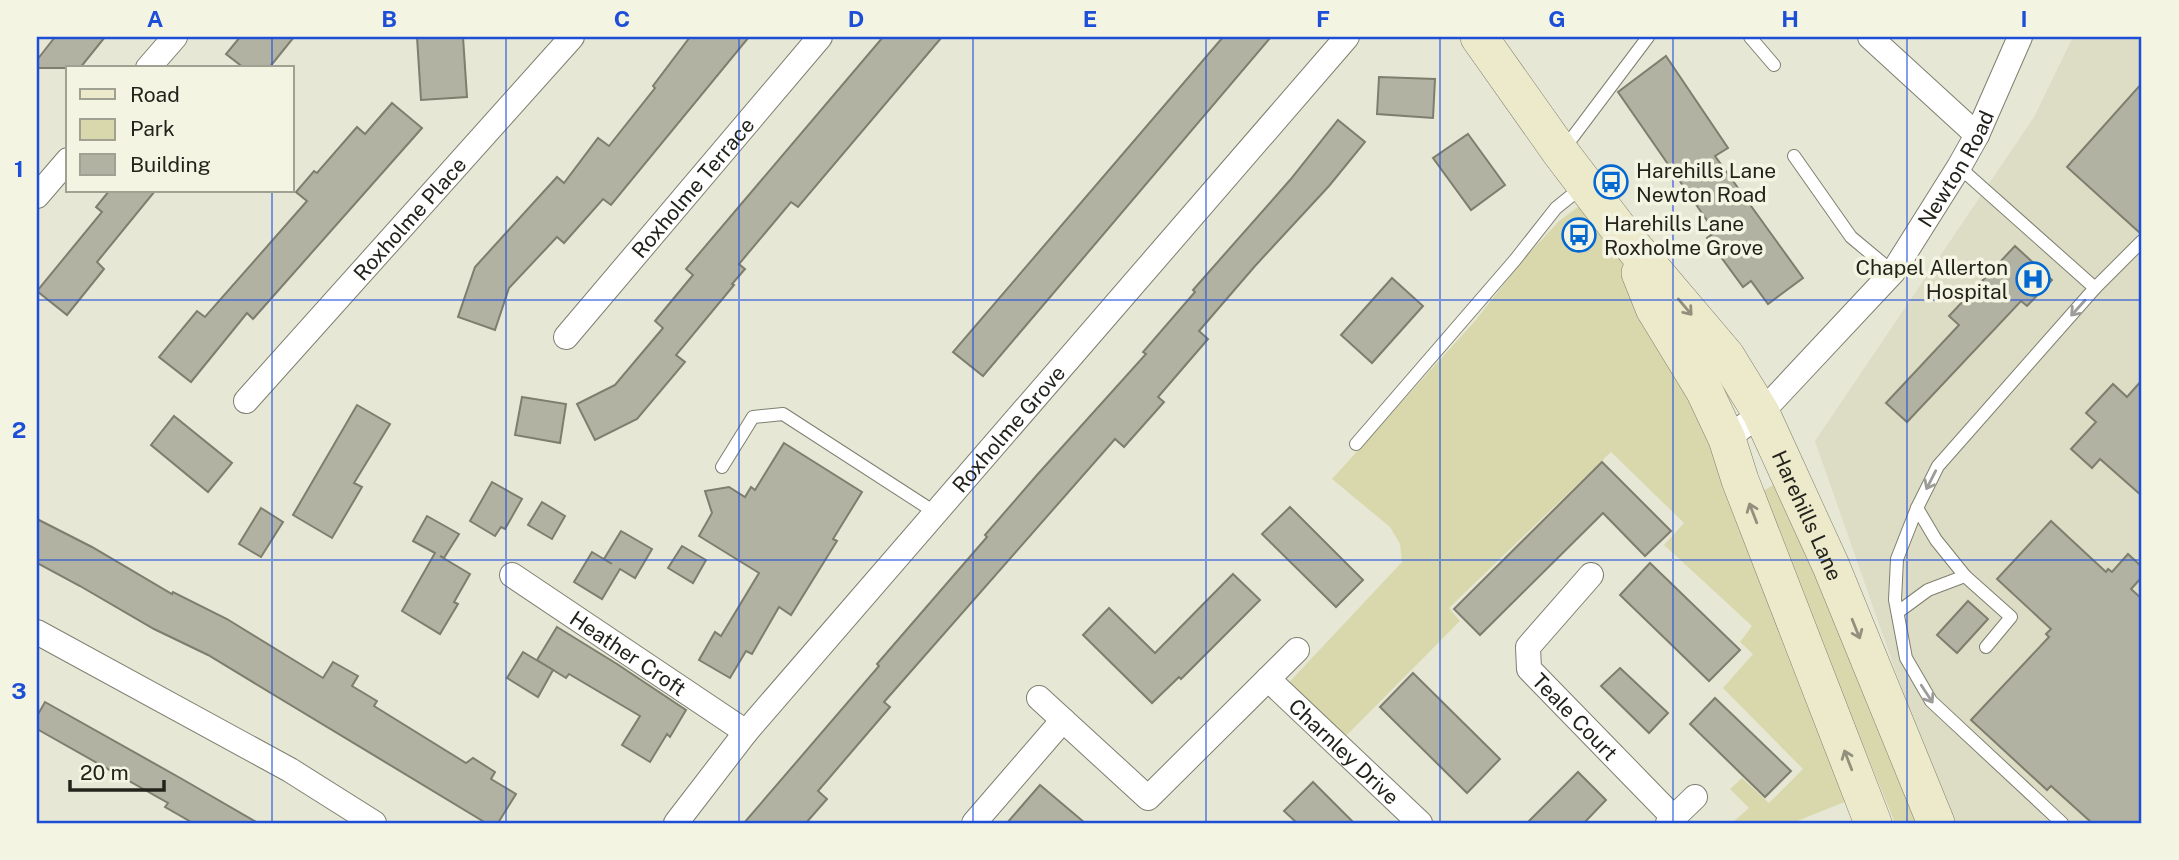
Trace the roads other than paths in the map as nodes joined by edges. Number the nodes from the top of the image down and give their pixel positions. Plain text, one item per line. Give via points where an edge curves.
1 (175, 37) edge
2 (820, 37) edge
3 (1347, 37) edge
4 (1479, 37) edge
5 (1648, 37) edge
6 (1750, 37) edge
7 (1870, 37) edge
8 (2020, 37) edge
9 (569, 38) edge
10 (1774, 65) dead end
11 (150, 66) edge
12 (1977, 135) junction
13 (1561, 153) junction
14 (1794, 156) dead end
15 (66, 162) edge
16 (1959, 167) junction
17 (1585, 185) junction
18 (37, 196) edge
19 (1625, 237) junction
20 (2142, 241) edge
21 (1893, 272) junction
22 (2095, 288) junction
23 (566, 337) dead end
24 (246, 401) dead end
25 (1761, 413) junction
26 (1727, 439) junction
27 (1356, 444) dead end
28 (722, 467) dead end
29 (1917, 508) junction
30 (936, 513) junction
31 (512, 575) dead end
32 (1591, 575) dead end
33 (1965, 576) junction
34 (1898, 612) junction
35 (37, 632) edge
36 (1986, 647) dead end
37 (1297, 650) dead end
38 (1269, 679) junction
39 (1039, 698) dead end
40 (1063, 720) junction
41 (746, 732) junction
42 (1695, 797) dead end
43 (1671, 820) edge
44 (374, 823) edge
45 (676, 823) edge
46 (974, 823) edge
47 (1420, 823) edge
48 (1873, 823) edge
49 (1936, 823) edge
50 (2062, 823) edge

1 - 11 street
2 - 23 street, Roxholme Terrace
3 - 30 street, Roxholme Grove
4 - 13 main road, Harehills Lane
5 - 13 lane
6 - 10 lane
7 - 12 street
8 - 12 street, Newton Road
9 - 24 street, Roxholme Place
12 - 16 street, Newton Road
13 - 17 main road, Harehills Lane
14 - 21 lane via 1851,237
15 - 18 street
16 - 21 street, Newton Road
16 - 22 lane
17 - 19 main road, Harehills Lane
17 - 27 lane via 1556,208
19 -> 25 main road, Harehills Lane via 1726,356
19 - 26 main road, Harehills Lane via 1654,309 1704,390
20 - 22 lane
21 - 25 street, Newton Road
22 -> 29 lane via 1938,466
25 - 26 street, Newton Road
25 -> 49 main road, Harehills Lane via 1831,566
48 -> 26 main road, Harehills Lane
28 - 30 lane via 753,417 783,414
29 - 33 lane
29 - 34 lane via 1897,559
30 - 41 street, Roxholme Grove
31 - 41 street, Heather Croft
32 - 43 street, Teale Court via 1528,647 1529,669
33 - 34 lane via 1928,590
33 - 36 lane via 2011,617
34 -> 50 lane via 1906,658 1931,701
35 - 44 street via 290,770
37 - 38 street
38 - 40 street via 1148,798
38 - 47 street, Charnley Drive
39 - 40 street
40 - 46 street
41 - 45 street, Roxholme Grove
42 - 43 street

